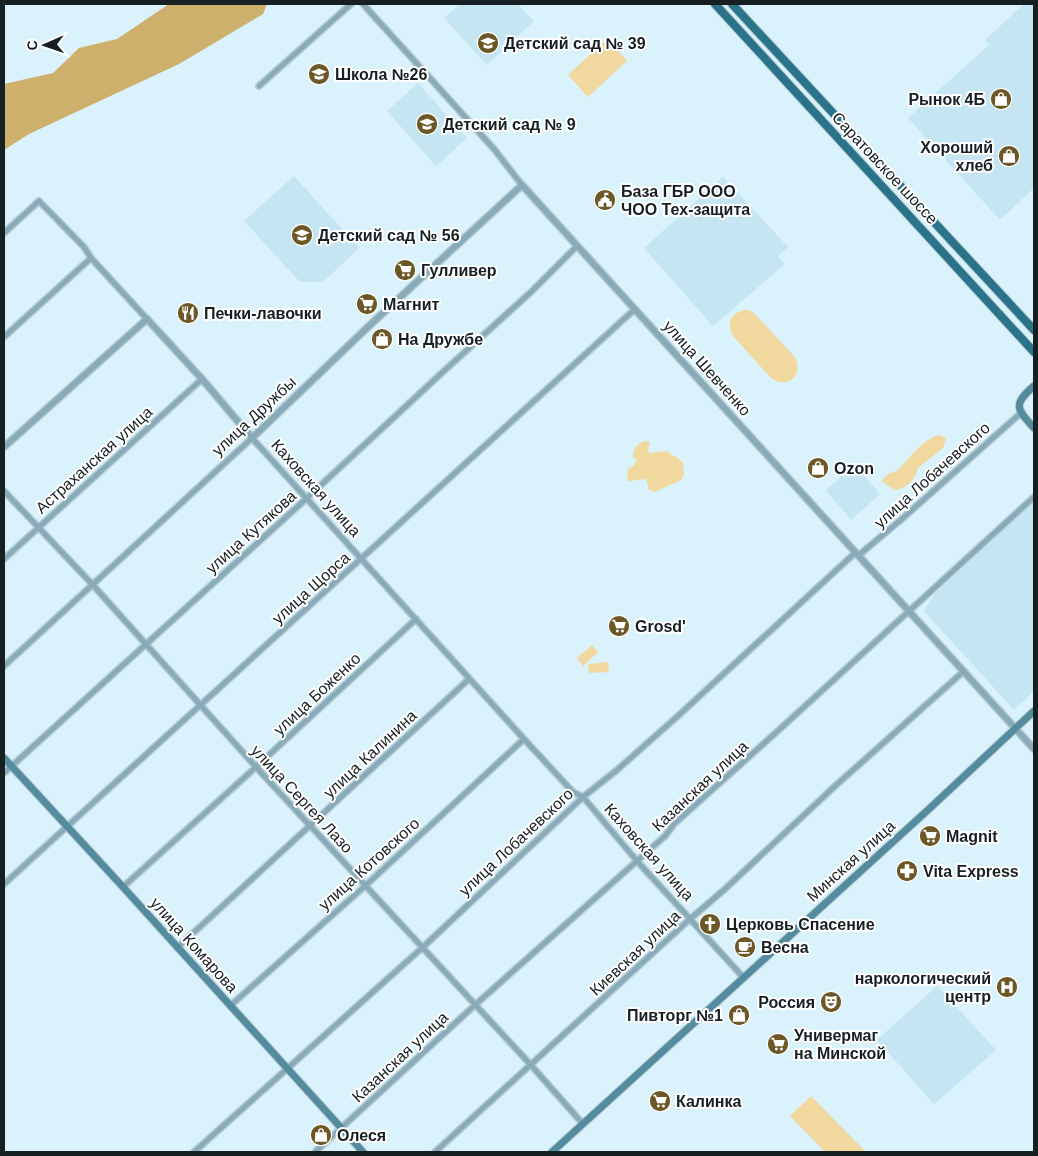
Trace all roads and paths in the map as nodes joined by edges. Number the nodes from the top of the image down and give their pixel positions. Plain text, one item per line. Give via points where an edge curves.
1 (351, 4) edge
2 (363, 4) edge
3 (715, 4) edge
4 (732, 4) edge
5 (259, 86) dead end
6 (522, 185) junction
7 (4, 233) edge
8 (577, 246) junction
9 (91, 258) junction
10 (635, 309) junction
11 (147, 319) junction
12 (1034, 330) edge
13 (4, 337) edge
14 (1034, 352) edge
15 (202, 379) junction
16 (1034, 386) edge
17 (1021, 413) junction
18 (1034, 428) edge
19 (252, 438) junction
20 (4, 447) edge
21 (4, 491) edge
22 (1034, 497) edge
23 (307, 498) junction
24 (38, 528) junction
25 (858, 553) junction
26 (4, 559) edge
27 (361, 559) junction
28 (92, 584) junction
29 (910, 611) junction
30 (416, 619) junction
31 (146, 645) junction
32 (4, 666) edge
33 (964, 671) junction
34 (469, 679) junction
35 (200, 706) junction
36 (1034, 711) edge
37 (1015, 728) junction
38 (524, 740) junction
39 (1034, 749) edge
40 (4, 758) edge
41 (12, 766) junction
42 (256, 767) junction
43 (4, 773) edge
44 (573, 792) junction
45 (583, 797) junction
46 (575, 804) junction
47 (67, 826) junction
48 (310, 826) junction
49 (637, 861) junction
50 (4, 884) edge
51 (365, 886) junction
52 (123, 887) junction
53 (690, 918) junction
54 (177, 948) junction
55 (422, 948) junction
56 (743, 977) junction
57 (475, 1005) junction
58 (230, 1006) junction
59 (530, 1064) junction
60 (287, 1068) junction
61 (583, 1124) junction
62 (341, 1128) junction
63 (194, 1152) edge
64 (315, 1152) edge
65 (363, 1152) edge
66 (435, 1152) edge
67 (552, 1152) edge

1 - 5 street
2 - 6 street, улица Шевченко via 494,149
3 - 14 main road, Саратовское шоссе
4 - 12 main road, Саратовское шоссе
6 - 8 street, улица Шевченко
6 - 19 street, улица Дружбы
7 - 9 street, Каховская улица via 39,201
8 - 10 street, улица Шевченко
8 - 23 street, улица Кутякова
9 - 11 street, Каховская улица
9 - 13 street
10 - 25 street, улица Шевченко
10 - 27 street, улица Щорса
11 - 15 street, Каховская улица
11 - 20 street
15 - 19 street, Каховская улица
15 - 24 street, Астраханская улица
16 - 17 main road via 1020,400
17 - 18 main road
17 - 25 street, улица Лобачевского via 910,512
19 - 23 street, Каховская улица
19 - 28 street, улица Дружбы
21 - 24 street, улица Сергея Лазо
22 - 29 street, Казанская улица
23 - 27 street, Каховская улица
23 - 31 street, улица Кутякова
24 - 26 street, Астраханская улица
24 - 28 street, улица Сергея Лазо
25 - 29 street, улица Шевченко
25 - 45 street, улица Лобачевского
27 - 30 street, Каховская улица
27 - 35 street, улица Щорса
28 - 31 street, улица Сергея Лазо
28 - 32 street, улица Дружбы
29 - 33 street, улица Шевченко
29 - 49 street, Казанская улица
30 - 34 street, Каховская улица
30 - 42 street, улица Боженко
31 - 35 street, улица Сергея Лазо
31 - 41 street, улица Кутякова
33 - 37 street, улица Шевченко
33 - 53 street, Киевская улица
34 - 38 street, Каховская улица
34 - 48 street, улица Калинина
35 - 42 street, улица Сергея Лазо
35 - 47 street, улица Щорса
36 - 37 main road, Минская улица
37 - 39 street, улица Шевченко
37 - 56 main road, Минская улица
38 - 44 street, Каховская улица
38 - 51 street, улица Котовского
40 - 41 main road, улица Комарова
41 - 43 street, улица Кутякова
41 - 47 main road, улица Комарова
42 - 48 street, улица Сергея Лазо
42 - 52 street, улица Боженко
44 - 45 street, Каховская улица
44 - 46 street
45 - 46 street, улица Лобачевского
45 - 49 street, Каховская улица
46 - 55 street, улица Лобачевского
47 - 50 street, улица Щорса
47 - 52 main road, улица Комарова
48 - 51 street, улица Сергея Лазо
48 - 54 street, улица Калинина
49 - 53 street, Каховская улица
49 - 57 street, Казанская улица
51 - 55 street, улица Сергея Лазо
51 - 58 street, улица Котовского
52 - 54 main road, улица Комарова
53 - 56 street, Каховская улица
53 - 59 street, Киевская улица
54 - 58 main road, улица Комарова
55 - 57 street, улица Сергея Лазо
55 - 60 street, улица Лобачевского
56 - 61 main road, Минская улица
57 - 59 street, улица Сергея Лазо
57 - 62 street, Казанская улица
58 - 60 main road, улица Комарова
59 - 61 street, улица Сергея Лазо
59 - 66 street, Киевская улица
60 - 62 main road, улица Комарова
60 - 63 street, улица Лобачевского
61 - 67 main road, Минская улица
62 - 64 street, Казанская улица
62 - 65 main road, улица Комарова

